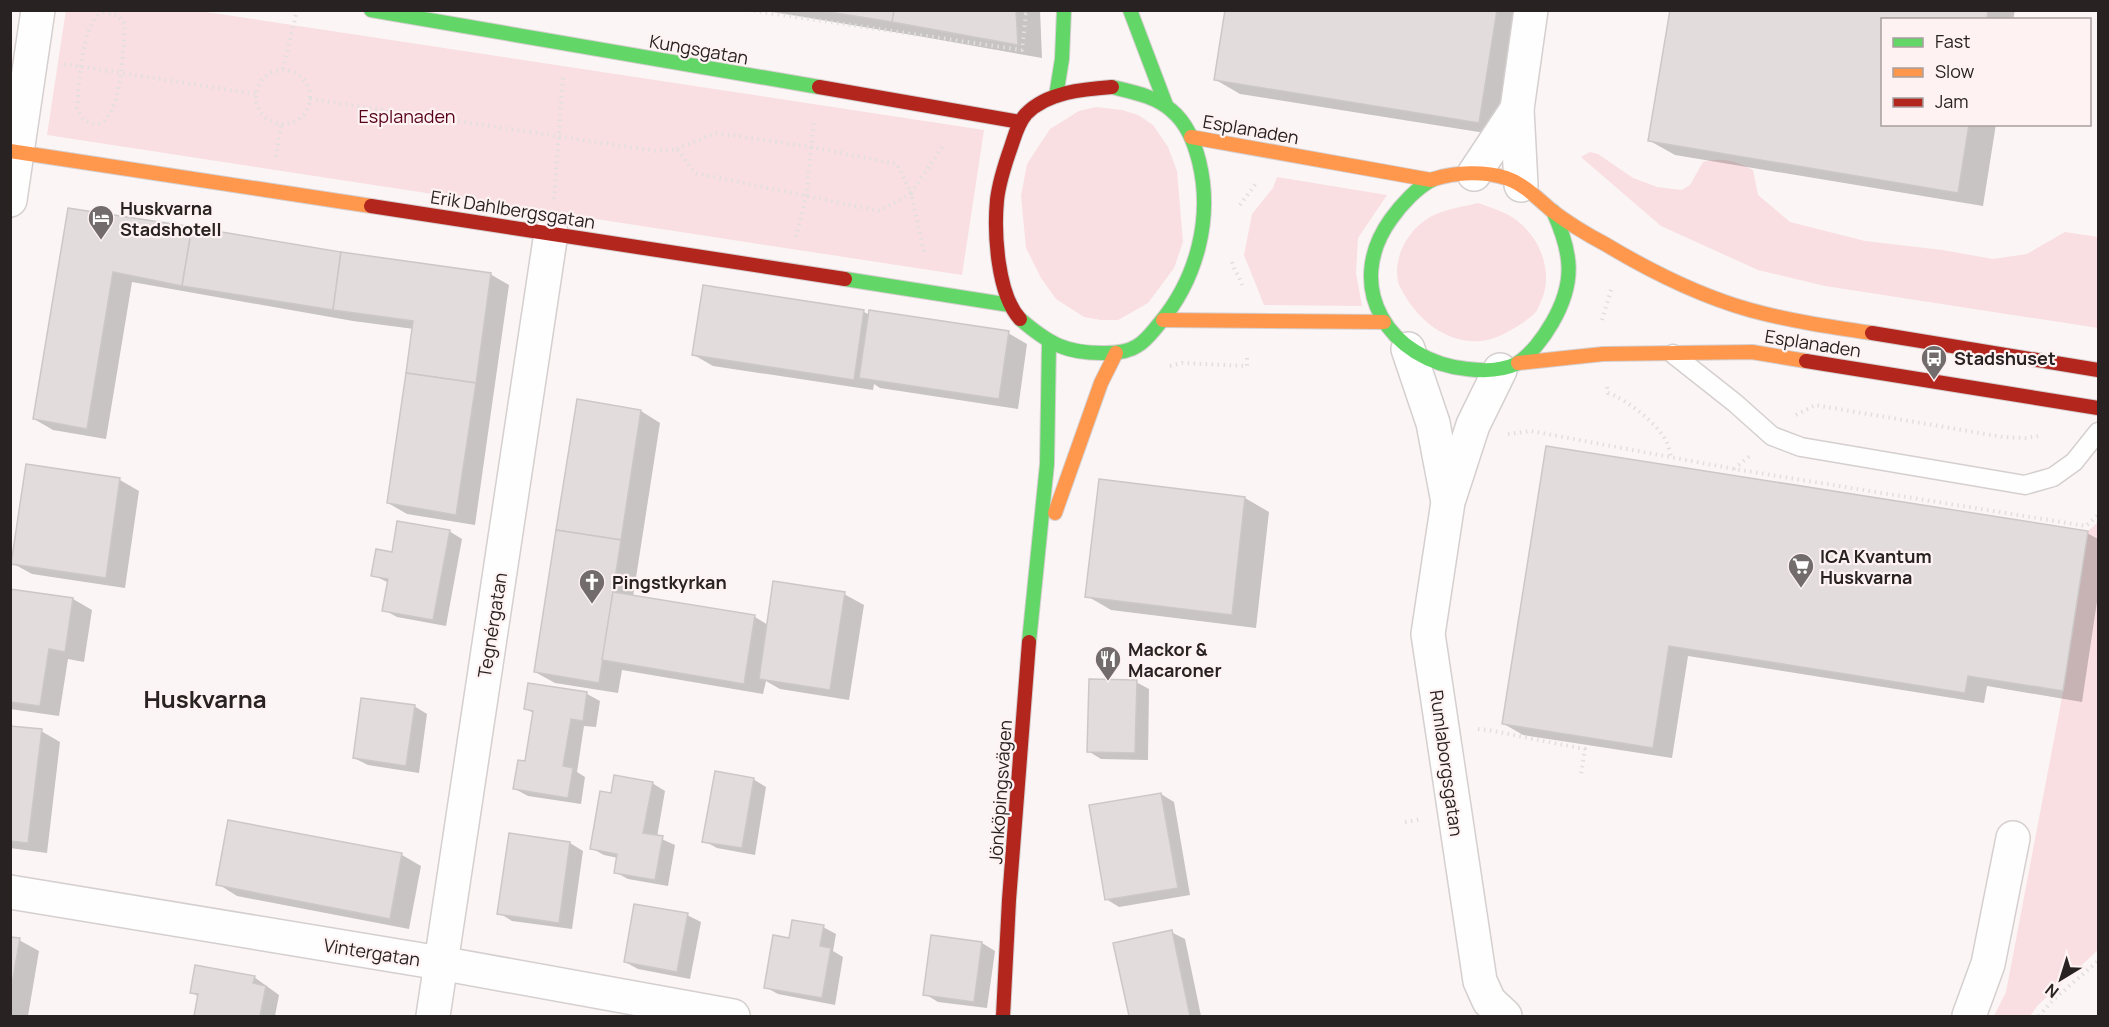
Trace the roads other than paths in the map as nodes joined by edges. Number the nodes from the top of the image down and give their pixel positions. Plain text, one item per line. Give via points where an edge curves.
1 (38, 10) edge
2 (372, 10) edge
3 (1130, 10) edge
4 (1531, 10) edge
5 (1064, 13) edge
6 (1056, 96) junction
7 (1166, 105) junction
8 (1517, 109) junction
9 (1020, 122) junction
10 (1191, 137) junction
11 (14, 151) edge
12 (1474, 174) junction
13 (1431, 180) junction
14 (1521, 185) junction
15 (10, 200) edge
16 (1553, 211) junction
17 (551, 232) junction
18 (1010, 306) junction
19 (1163, 320) junction
20 (1384, 322) junction
21 (1049, 344) junction
22 (1408, 348) junction
23 (1116, 352) junction
24 (1672, 352) junction
25 (1509, 366) junction
26 (2098, 370) edge
27 (2098, 408) edge
28 (2098, 434) edge
29 (1448, 502) junction
30 (1035, 571) junction
31 (2013, 838) dead end
32 (10, 892) edge
33 (440, 963) junction
34 (433, 1017) edge
35 (733, 1017) edge
36 (1003, 1017) edge
37 (1505, 1017) edge
38 (1970, 1017) edge

1 - 11 street
2 - 9 street, Kungsgatan
3 - 7 street
4 - 8 street
5 - 6 street
6 - 7 street, Esplanaden via 1086,88 1112,87
6 - 9 street, Esplanaden
7 - 10 street, Esplanaden
8 - 12 street
8 - 14 street
9 - 18 street via 1003,169 998,202 998,246
10 - 13 street, Esplanaden
10 - 19 street via 1206,197 1202,231 1181,296
11 - 15 street
11 - 17 street, Erik Dahlbergsgatan
12 - 13 street
12 - 14 street via 1501,177
13 - 20 street via 1405,202 1377,240 1370,265 1371,287
14 - 16 street
16 - 25 street via 1568,246 1567,288 1544,336
16 - 26 street, Esplanaden via 1627,256 1711,297 1757,312
17 - 18 street, Erik Dahlbergsgatan
17 - 33 street, Tegnérgatan
18 - 21 street
19 - 20 street
19 - 23 street via 1137,346
20 - 22 street
21 - 23 street via 1080,353
21 - 30 street, Jönköpingsvägen via 1047,464
22 - 25 street via 1426,359 1473,371
22 - 29 street, Rumlaborgsgatan via 1432,423
23 - 30 street, Jönköpingsvägen via 1097,392
24 - 25 street, Esplanaden via 1604,354
24 - 27 street, Esplanaden via 1752,352
24 - 28 lane via 1772,436 1801,447 2025,485 2053,477 2074,462
25 - 29 street, Rumlaborgsgatan via 1473,425
29 - 37 street, Rumlaborgsgatan via 1428,634 1480,981 1489,1001
30 - 36 street, Jönköpingsvägen
31 - 38 street via 1988,964
32 - 33 street, Vintergatan
33 - 34 street, Tegnérgatan
33 - 35 street, Vintergatan

